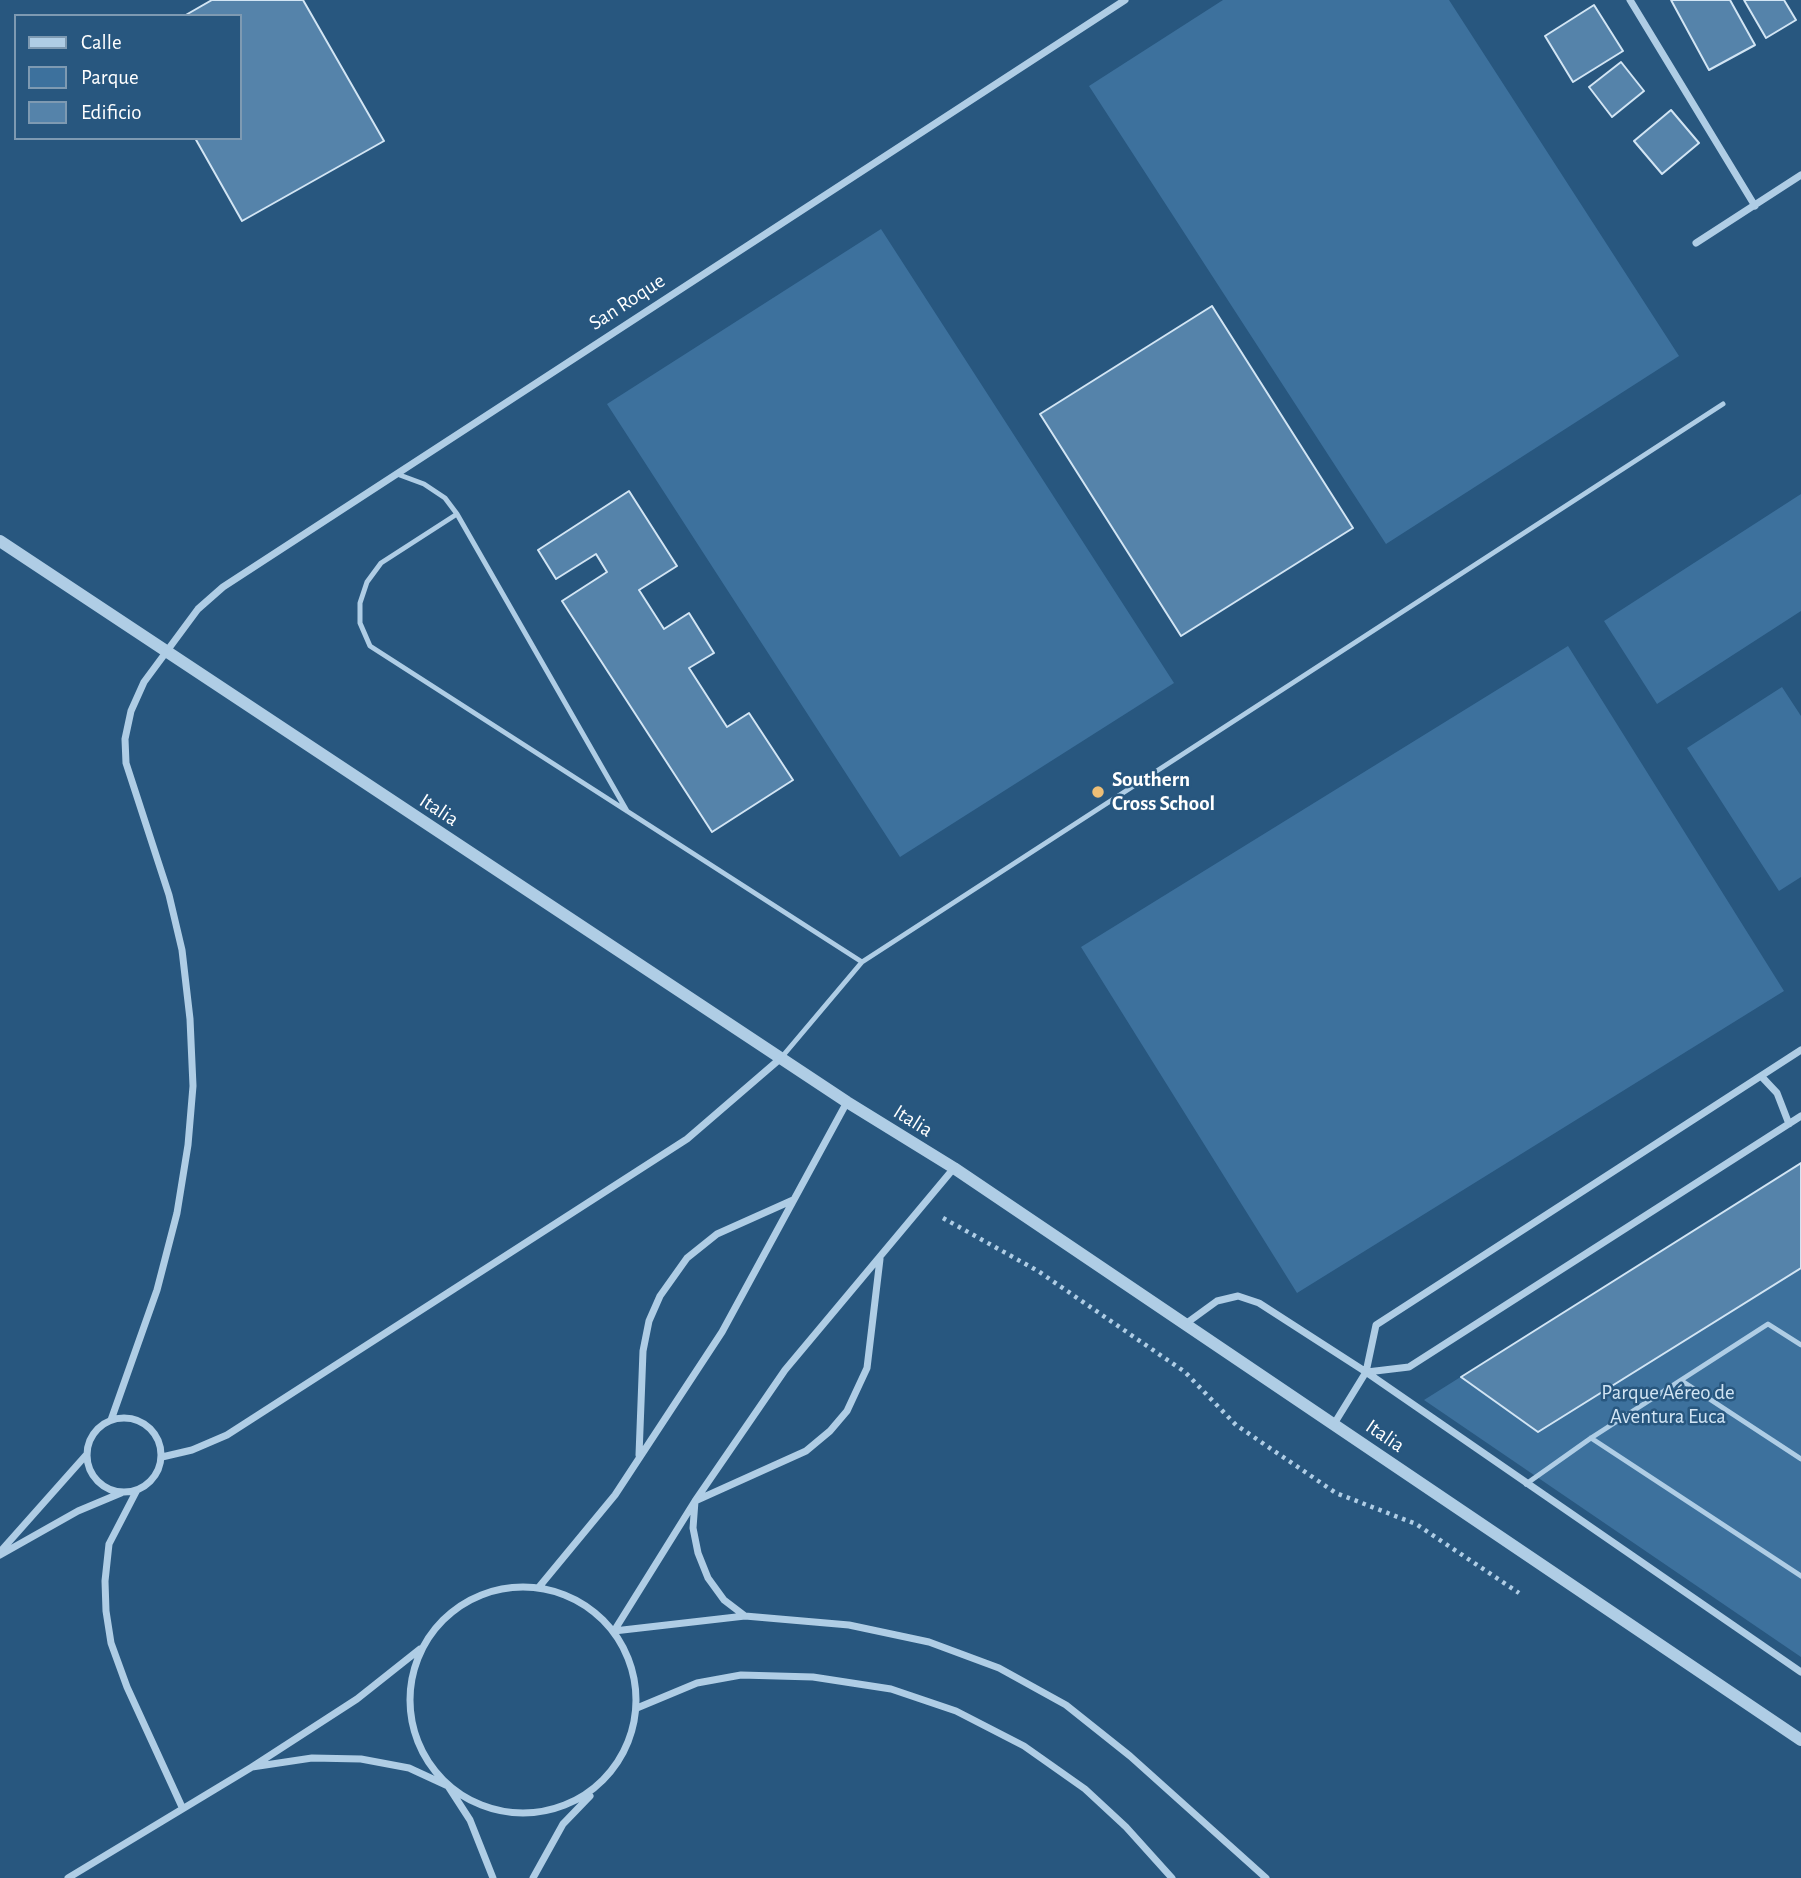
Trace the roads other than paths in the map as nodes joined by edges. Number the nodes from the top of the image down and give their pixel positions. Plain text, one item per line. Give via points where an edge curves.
1 (1125, 0) edge
2 (1630, 0) edge
3 (1801, 175) edge
4 (1755, 206) junction
5 (1696, 243) dead end
6 (1723, 404) dead end
7 (394, 473) junction
8 (457, 513) junction
9 (0, 541) edge
10 (166, 654) junction
11 (627, 811) junction
12 (862, 962) junction
13 (1801, 1050) edge
14 (781, 1058) junction
15 (1761, 1076) junction
16 (847, 1102) junction
17 (1801, 1116) edge
18 (1788, 1124) junction
19 (954, 1168) junction
20 (794, 1199) junction
21 (880, 1258) junction
22 (1184, 1325) junction
23 (1801, 1345) edge
24 (1366, 1372) junction
25 (1682, 1381) junction
26 (111, 1420) junction
27 (1334, 1424) junction
28 (1591, 1438) junction
29 (87, 1454) junction
30 (162, 1457) junction
31 (639, 1458) junction
32 (1801, 1459) edge
33 (1526, 1484) junction
34 (137, 1490) junction
35 (123, 1492) junction
36 (695, 1501) junction
37 (0, 1554) edge
38 (1801, 1576) edge
39 (539, 1587) junction
40 (745, 1616) junction
41 (614, 1631) junction
42 (421, 1649) junction
43 (1801, 1672) edge
44 (637, 1708) junction
45 (1801, 1740) edge
46 (252, 1767) junction
47 (605, 1780) junction
48 (448, 1786) junction
49 (182, 1807) junction
50 (68, 1878) edge
51 (493, 1878) edge
52 (533, 1878) edge
53 (1172, 1878) edge
54 (1266, 1878) edge

1 - 7 street, San Roque
2 - 4 street
3 - 4 street
4 - 5 street
6 - 12 lane
7 - 8 lane via 424,484
7 - 10 street, San Roque via 223,587 198,609
8 - 11 lane
8 - 11 lane via 381,564 367,582 360,623 370,646
9 - 10 street, Italia
10 - 14 street, Italia
10 - 26 street, San Roque via 131,711 126,763 182,950 193,1086 174,1226 157,1290
11 - 12 lane
12 - 14 lane
13 - 15 street
14 - 16 street, Italia
14 - 30 street via 664,1154 227,1435
15 - 18 street via 1777,1093
15 - 24 street via 1376,1325
16 - 19 street, Italia
16 - 20 street
17 - 18 street
18 - 24 street via 1409,1367
19 - 21 street
19 - 22 street, Italia
20 - 31 street via 722,1332
20 - 31 street via 717,1234 687,1258 666,1285 649,1321 643,1351
21 - 36 street via 785,1370
21 - 36 street via 867,1368 847,1410 830,1432 806,1451
22 - 24 street via 1217,1301 1238,1296 1259,1303
22 - 27 street, Italia
23 - 25 lane via 1768,1324
24 - 27 street
24 - 33 street
25 - 28 lane
25 - 32 lane
26 - 29 street via 94,1433
26 - 30 street via 124,1418 147,1425 160,1444
27 - 45 street, Italia
28 - 33 lane
28 - 38 lane
29 - 35 street via 93,1476 101,1485
29 - 37 street
30 - 34 street via 154,1477
31 - 39 street via 615,1495
33 - 43 street
34 - 35 street
34 - 49 street via 109,1544 106,1611 111,1643 127,1688
35 - 37 street
36 - 40 street via 693,1528 708,1578 724,1600
36 - 41 street
39 - 41 street via 568,1595 593,1610
39 - 42 street via 503,1588 470,1599 441,1620
40 - 41 street
40 - 54 street via 849,1625 929,1642 999,1668 1066,1704
41 - 44 street via 636,1681
42 - 46 street via 357,1699
42 - 48 street via 410,1684 411,1722 424,1757
44 - 47 street via 632,1734
44 - 53 street via 697,1683 741,1675 813,1677 891,1689 956,1711 1024,1746 1085,1789
46 - 48 street via 312,1758 361,1759 409,1768
46 - 49 street
47 - 48 street via 577,1801 545,1812 510,1813 477,1804
47 - 52 street via 563,1824
48 - 51 street via 470,1820
49 - 50 street

